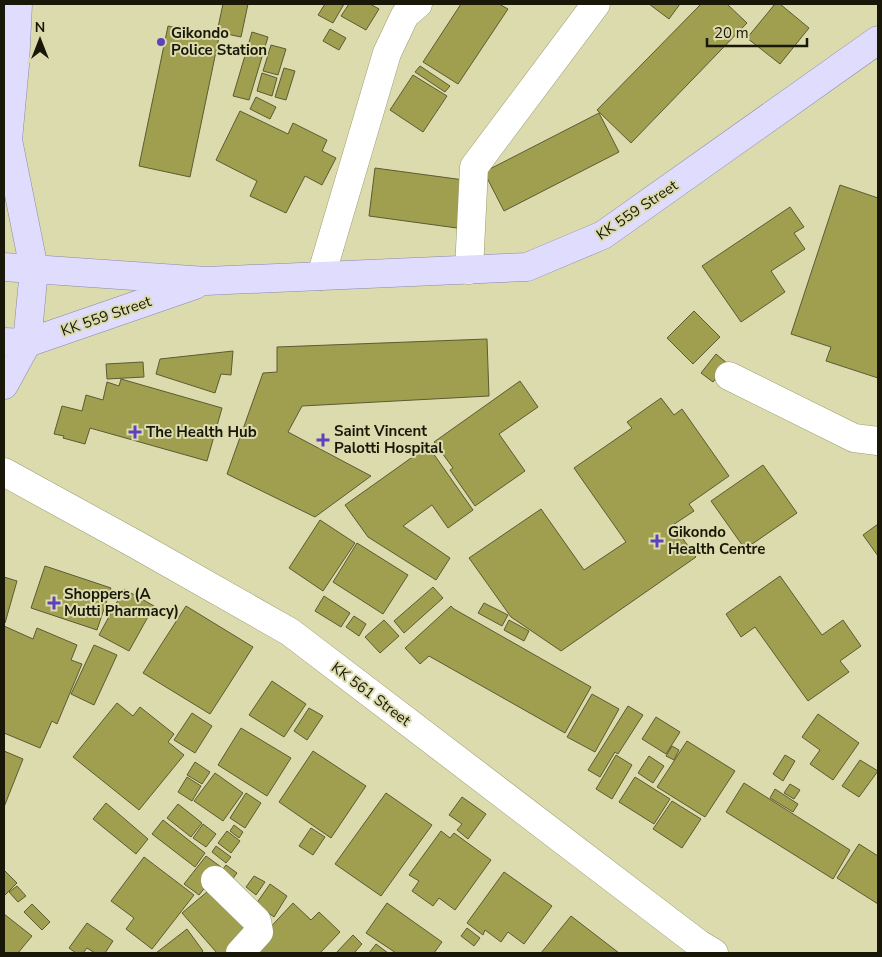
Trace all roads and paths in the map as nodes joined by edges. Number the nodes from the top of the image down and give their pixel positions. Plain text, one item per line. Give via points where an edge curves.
1 (18, 4) edge
2 (418, 4) edge
3 (596, 4) edge
4 (878, 40) edge
5 (6, 146) edge
6 (4, 267) edge
7 (34, 269) junction
8 (469, 270) junction
9 (321, 276) junction
10 (206, 281) junction
11 (15, 342) edge
12 (729, 376) dead end
13 (4, 385) edge
14 (878, 441) edge
15 (4, 472) edge
16 (214, 880) dead end
17 (704, 950) edge
18 (240, 953) edge

1 - 5 main road
2 - 9 street via 405,15 387,54
3 - 8 street via 474,167
4 - 8 main road, KK 559 Street via 603,235 527,268
5 - 7 main road
6 - 7 main road, KK 559 Street
7 - 10 main road, KK 559 Street
7 - 11 main road
8 - 9 main road, KK 559 Street
9 - 10 main road, KK 559 Street
10 - 11 main road, KK 559 Street
11 - 13 main road
12 - 14 street via 854,438
15 - 17 street, KK 561 Street via 290,632
16 - 18 street via 257,921 259,932

